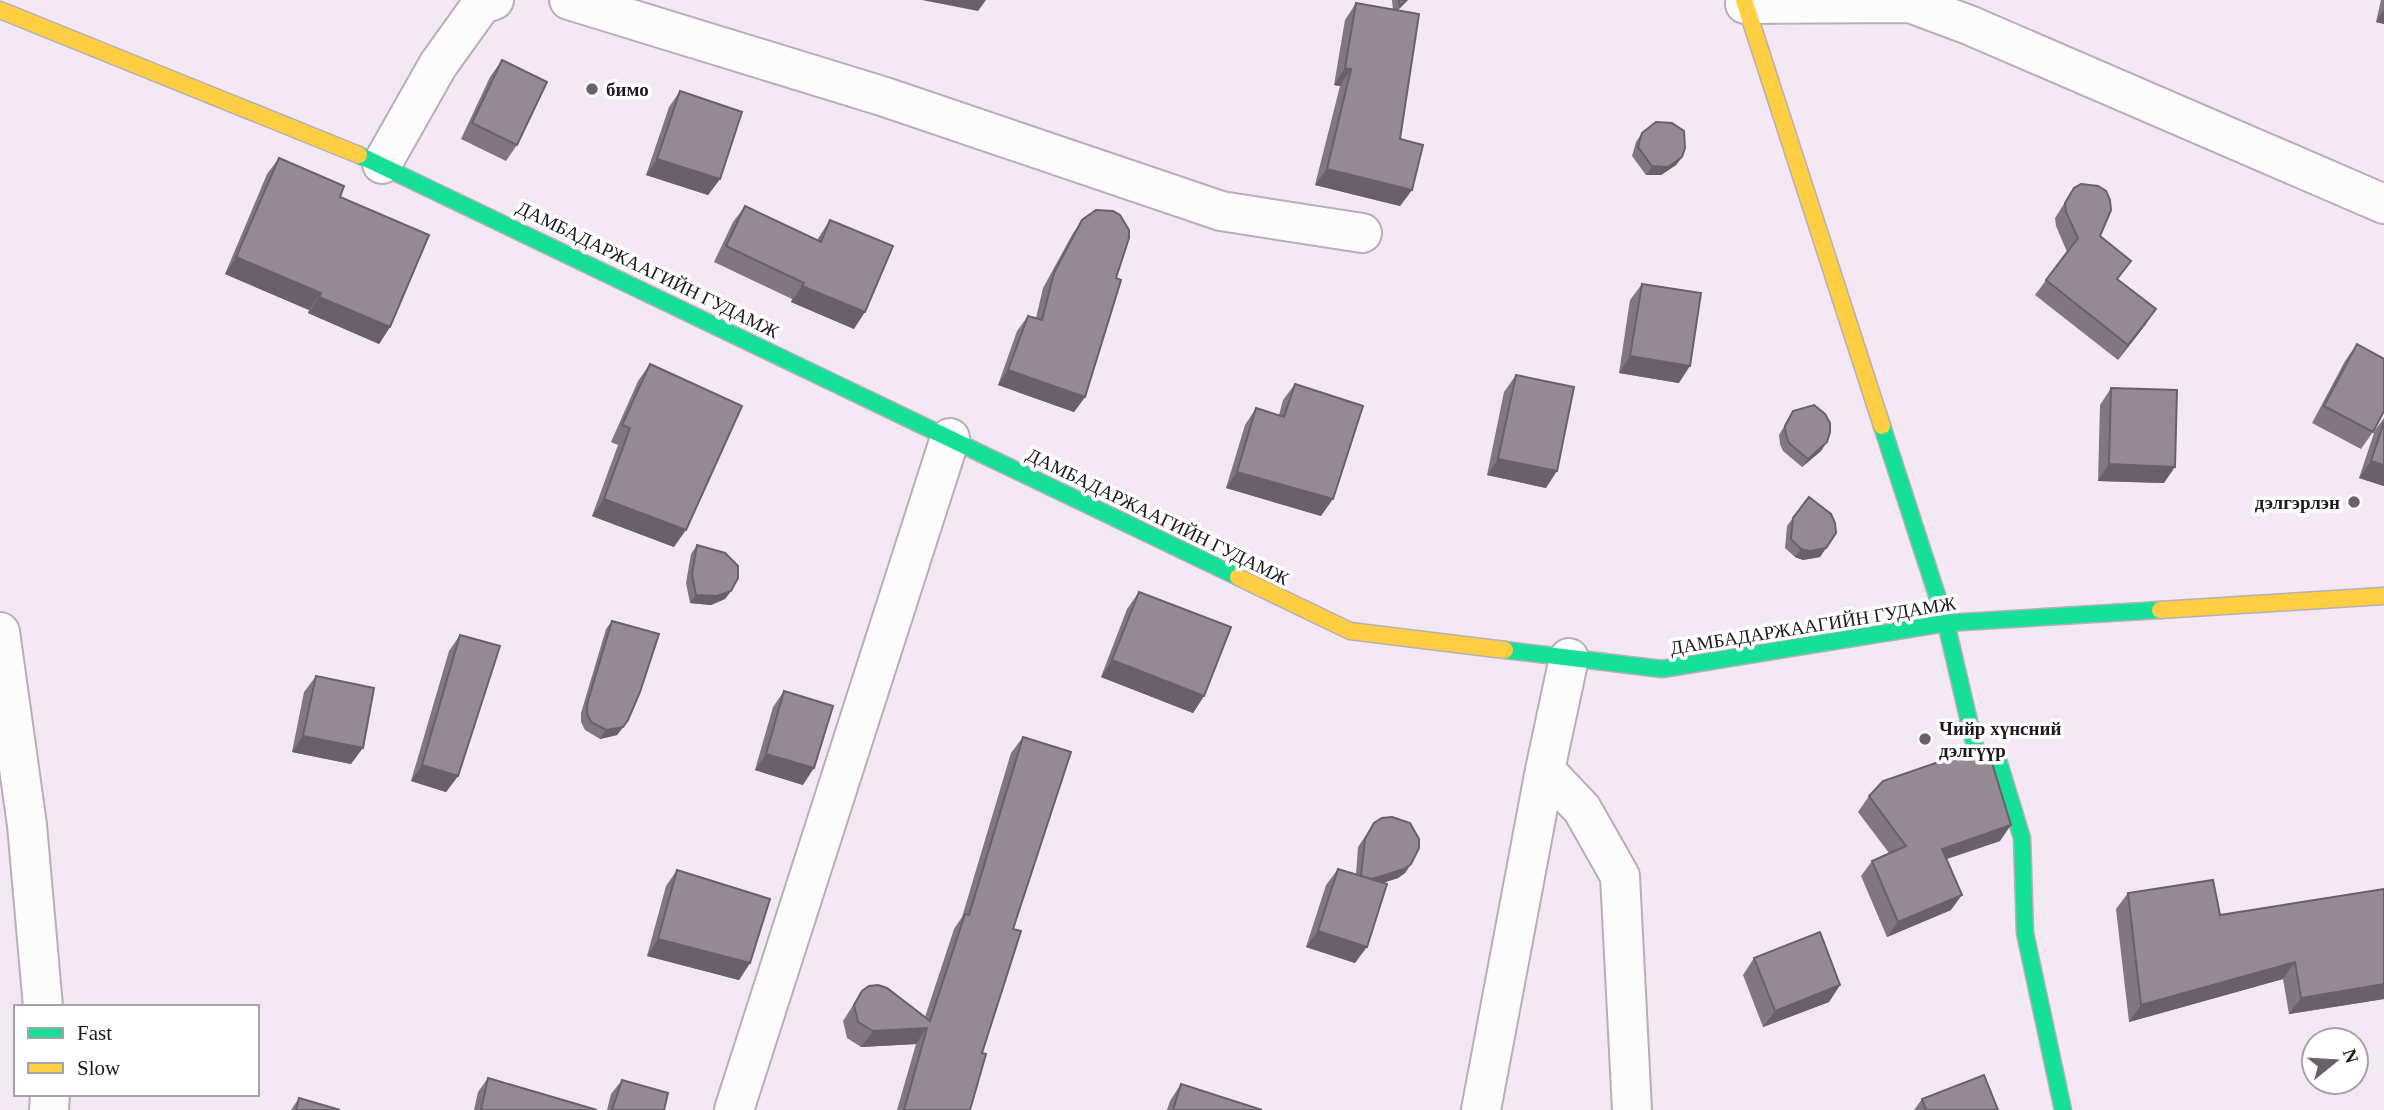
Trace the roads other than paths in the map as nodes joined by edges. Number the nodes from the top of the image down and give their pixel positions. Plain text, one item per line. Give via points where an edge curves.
1 (494, 0) edge
2 (569, 0) edge
3 (1744, 2) edge
4 (0, 10) edge
5 (1975, 13) edge
6 (382, 164) junction
7 (2384, 204) edge
8 (1362, 233) dead end
9 (950, 438) junction
10 (2384, 596) edge
11 (1946, 624) junction
12 (0, 632) edge
13 (1569, 658) junction
14 (1545, 770) junction
15 (43, 1005) edge
16 (734, 1110) edge
17 (1481, 1110) edge
18 (1632, 1110) edge
19 (2063, 1110) edge

1 - 6 street via 481,5 438,65
2 - 8 street via 885,97 1221,211
3 - 5 street via 1910,3
3 - 11 main road
4 - 6 main road, ДАМБАДАРЖААГИЙН ГУДАМЖ
5 - 7 street
6 - 9 main road, ДАМБАДАРЖААГИЙН ГУДАМЖ
9 - 13 main road, ДАМБАДАРЖААГИЙН ГУДАМЖ via 1350,631
9 - 16 street
10 - 11 main road, ДАМБАДАРЖААГИЙН ГУДАМЖ
11 - 13 main road, ДАМБАДАРЖААГИЙН ГУДАМЖ via 1662,669
11 - 19 main road via 1976,751 1999,763 2022,838 2025,933
12 - 15 street via 27,825
13 - 14 street
14 - 17 street
14 - 18 street via 1582,809 1620,876

